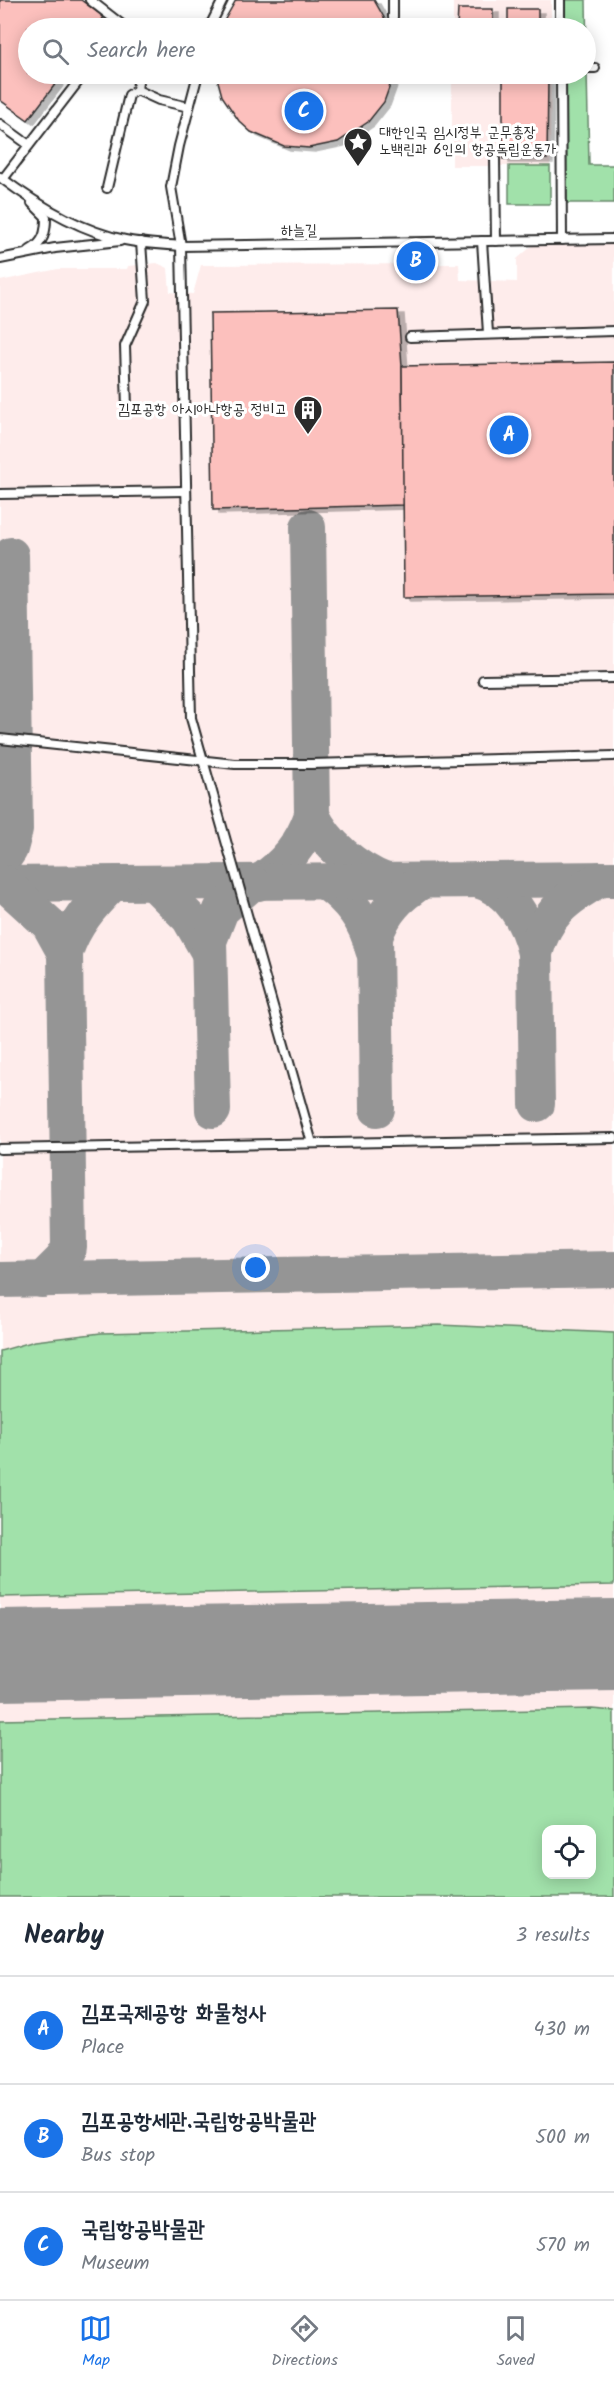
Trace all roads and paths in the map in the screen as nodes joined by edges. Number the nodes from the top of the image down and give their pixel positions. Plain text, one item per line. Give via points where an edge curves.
1 (90, 0) edge
2 (223, 0) edge
3 (393, 0) edge
4 (560, 0) edge
5 (393, 16) dead end
6 (111, 18) edge
7 (214, 18) edge
8 (560, 18) edge
9 (76, 84) edge
10 (138, 84) edge
11 (195, 84) edge
12 (561, 84) edge
13 (137, 90) junction
14 (189, 107) junction
15 (0, 124) edge
16 (28, 144) junction
17 (495, 157) dead end
18 (1, 178) edge
19 (107, 188) dead end
20 (26, 197) junction
21 (614, 239) edge
22 (124, 240) junction
23 (562, 240) junction
24 (482, 241) junction
25 (496, 241) junction
26 (141, 242) junction
27 (181, 246) junction
28 (21, 255) junction
29 (0, 260) edge
30 (614, 331) edge
31 (488, 333) junction
32 (410, 337) dead end
33 (127, 407) dead end
34 (186, 491) junction
35 (0, 494) edge
36 (614, 678) edge
37 (483, 680) dead end
38 (0, 739) edge
39 (614, 756) edge
40 (203, 760) junction
41 (614, 1138) edge
42 (312, 1143) junction
43 (0, 1149) edge

1 - 6 lane
2 - 7 lane
3 - 5 lane
4 - 8 lane
9 - 16 lane
10 - 13 lane
11 - 14 lane
12 - 23 lane
13 - 14 lane
13 - 19 lane via 129,95 124,106
14 - 27 lane via 171,187
15 - 16 lane
16 - 18 lane
17 - 25 lane
18 - 20 lane, 하늘길
20 - 22 lane, 하늘길 via 79,224
20 - 28 lane via 46,217 46,231 39,245
21 - 23 lane, 하늘길
22 - 26 lane, 하늘길
22 - 28 lane
23 - 25 lane, 하늘길
24 - 25 lane, 하늘길
24 - 27 lane, 하늘길
24 - 31 lane
26 - 27 lane, 하늘길
26 - 33 lane via 146,301 124,346
27 - 34 lane
28 - 29 lane
30 - 31 lane
31 - 32 lane
34 - 35 lane
34 - 40 lane via 191,714
36 - 37 lane
38 - 40 lane
39 - 40 lane via 311,765
40 - 42 lane
41 - 42 lane
42 - 43 lane

